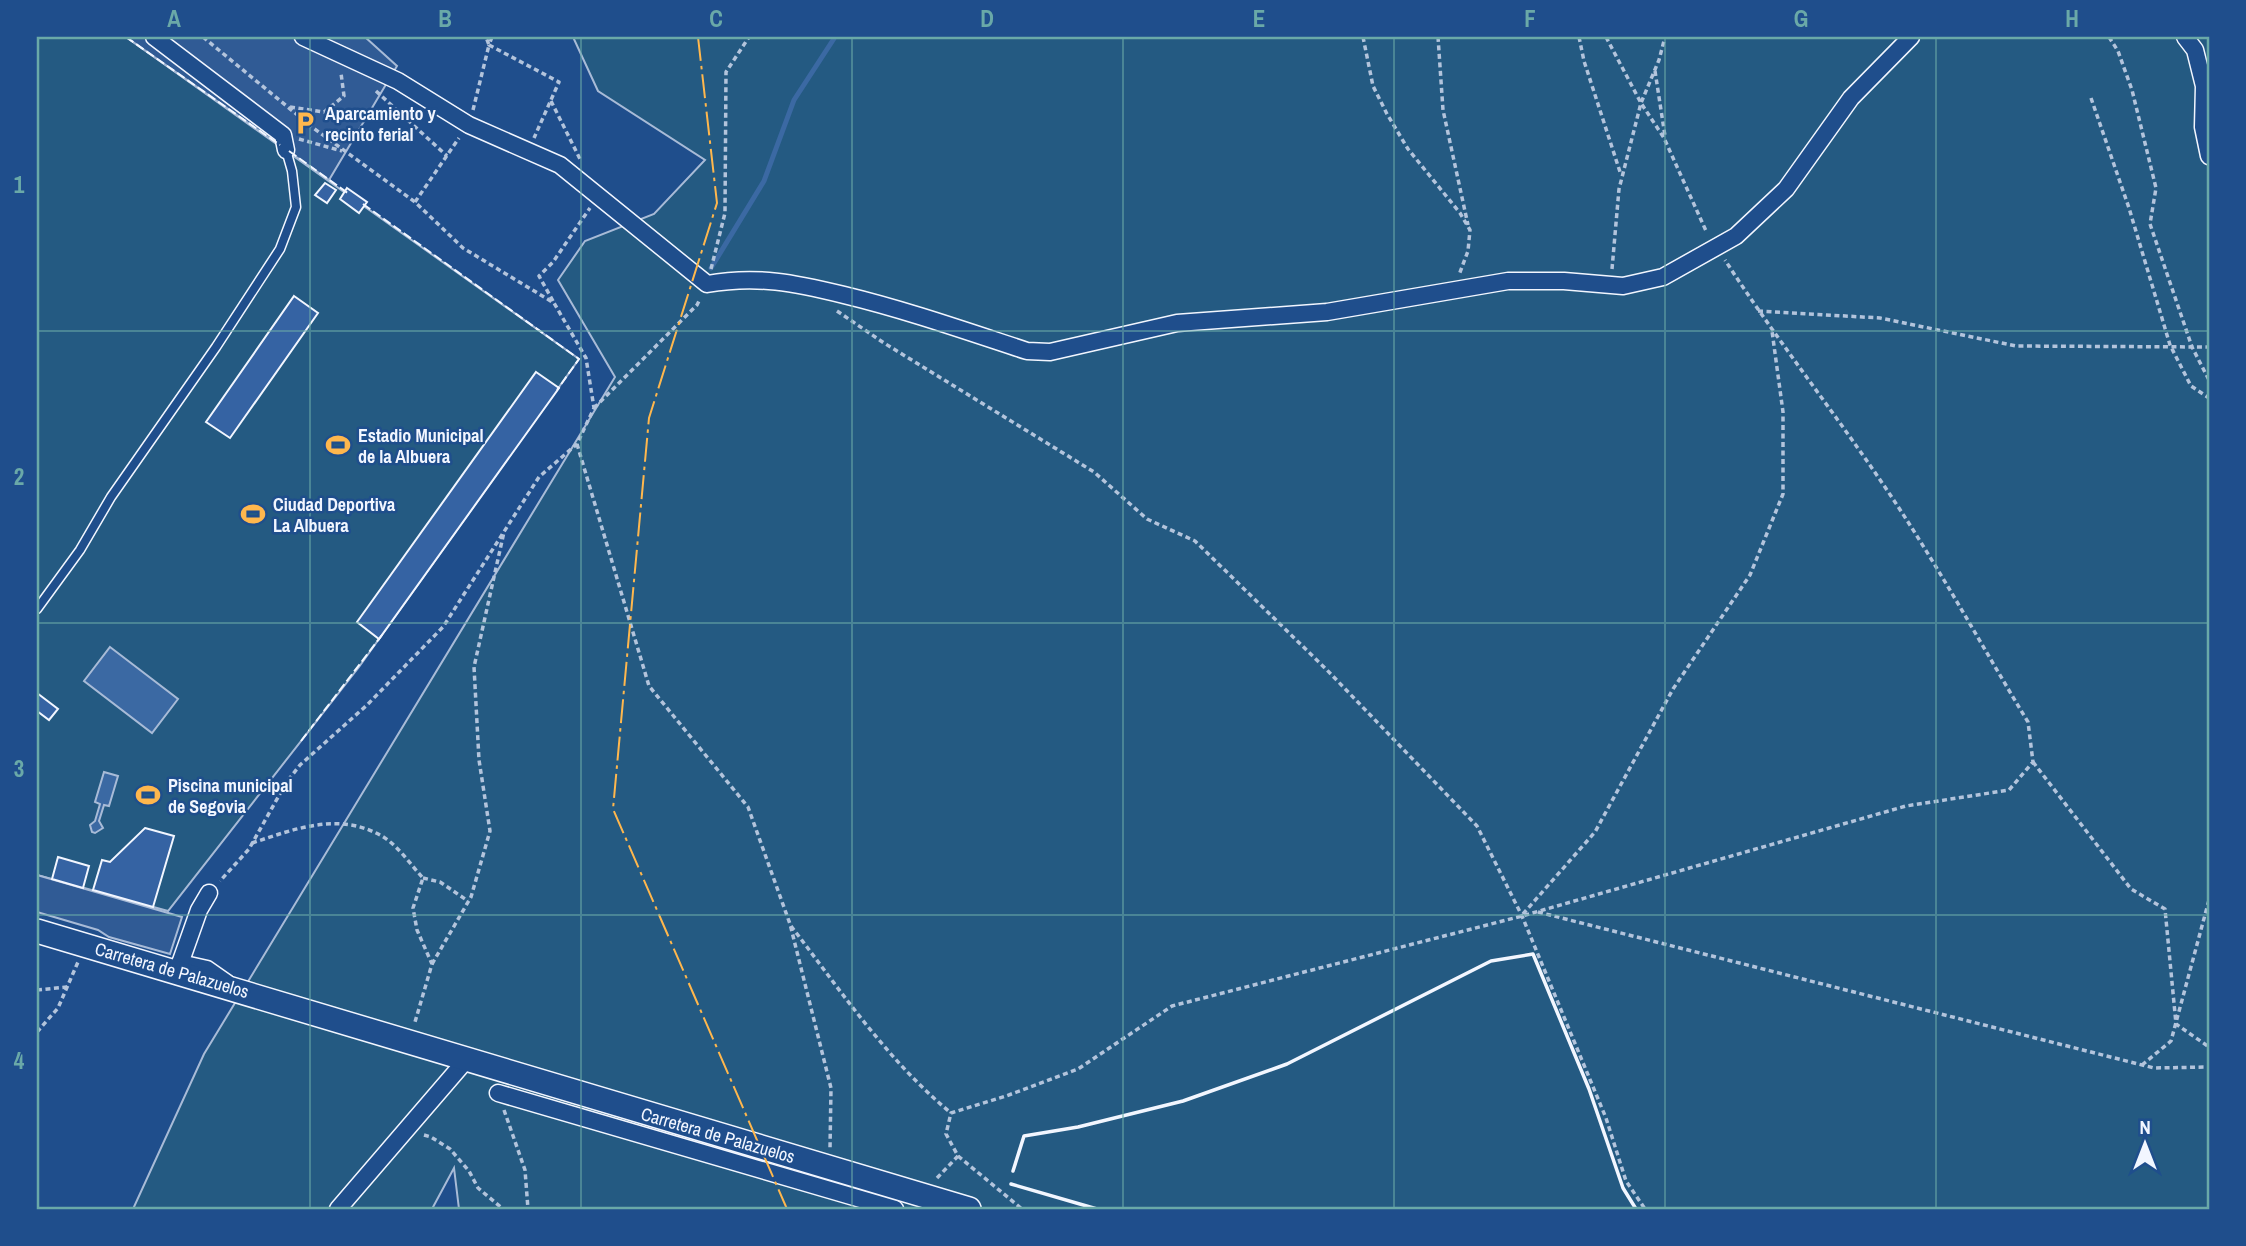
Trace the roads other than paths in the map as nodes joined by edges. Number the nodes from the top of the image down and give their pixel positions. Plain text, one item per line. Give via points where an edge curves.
1 (154, 37) edge
2 (303, 37) edge
3 (1911, 37) edge
4 (2185, 37) edge
5 (285, 142) joint
6 (2209, 156) edge
7 (37, 609) edge
8 (209, 893) road end
9 (37, 931) edge
10 (179, 967) junction
11 (467, 1059) junction
12 (498, 1093) road end
13 (338, 1209) edge
14 (895, 1209) edge
15 (970, 1209) edge

1 - 5 street
2 - 3 street via 398,81 469,125 560,165 707,284 730,279 783,281 885,305 1027,351 1050,352 1177,323 1327,312 1508,281 1623,286 1663,277 1736,236 1786,189 1851,98
4 - 6 street via 2195,50 2204,86 2203,127
5 - 7 lane via 296,196 290,228 280,249
8 - 10 street
9 - 10 street, Carretera de Palazuelos
10 - 11 street, Carretera de Palazuelos via 231,988
11 - 13 street
11 - 15 street, Carretera de Palazuelos
12 - 14 street

